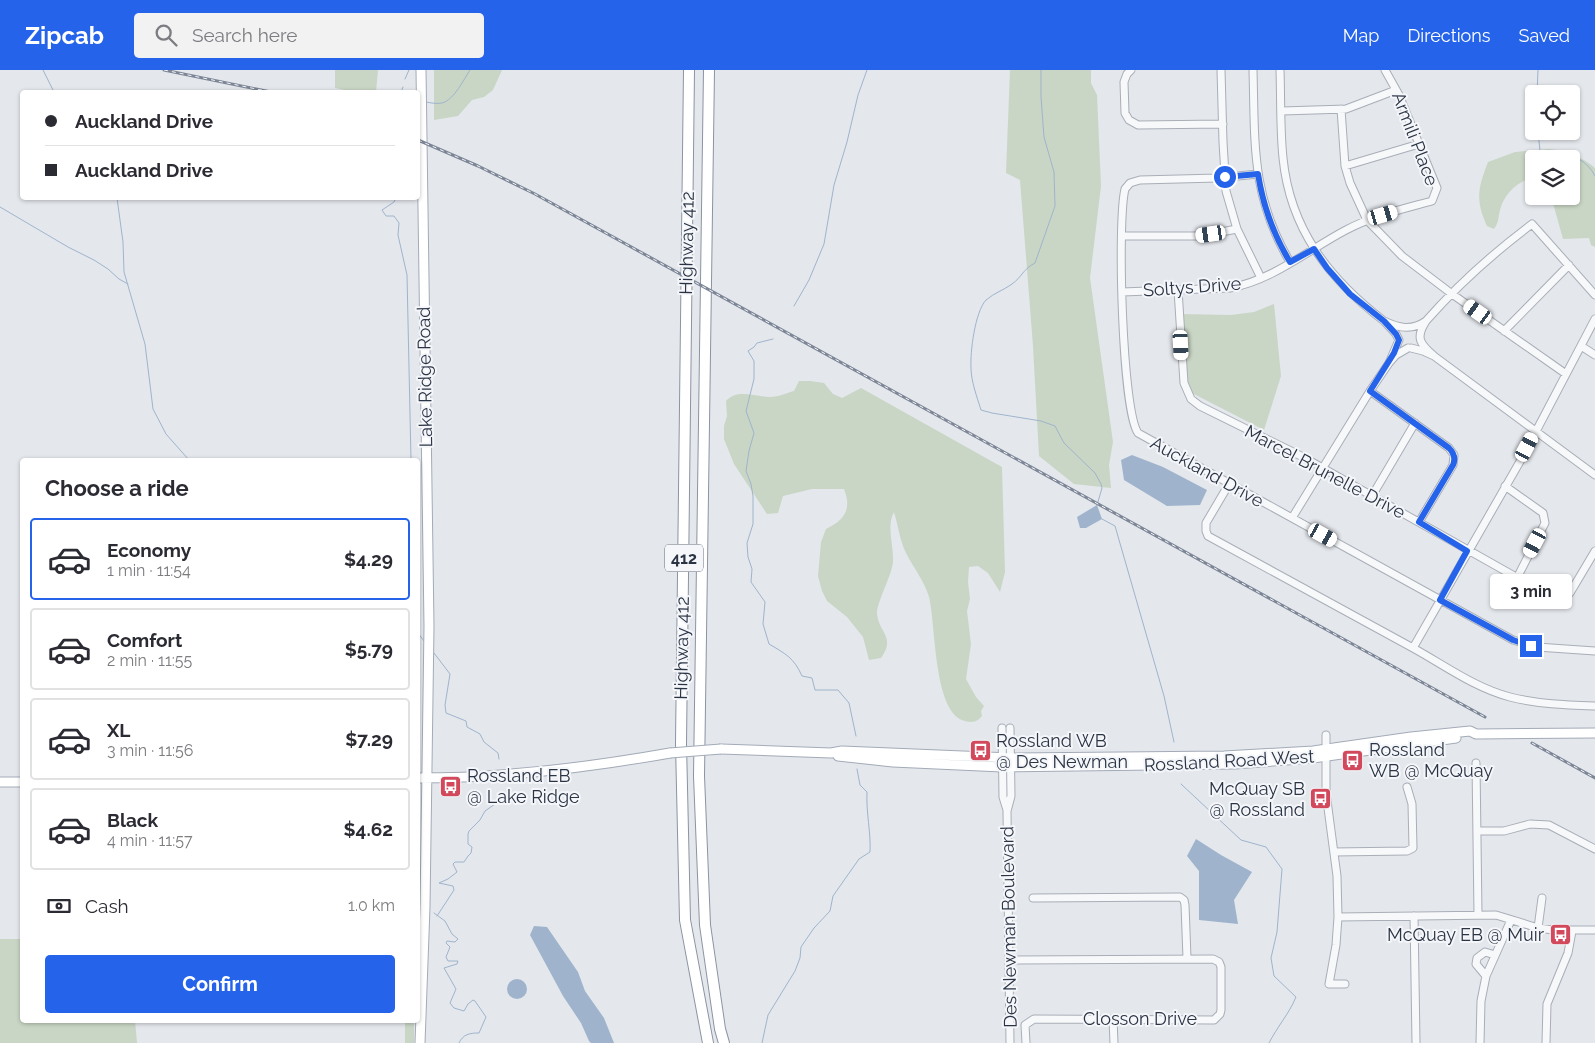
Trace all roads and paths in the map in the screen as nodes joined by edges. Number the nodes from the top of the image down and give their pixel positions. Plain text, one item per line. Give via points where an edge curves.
1 (421, 70) edge
2 (689, 70) edge
3 (709, 70) edge
4 (1131, 70) edge
5 (1221, 70) edge
6 (1254, 70) edge
7 (1280, 70) edge
8 (1385, 70) edge
9 (1396, 90) junction
10 (1341, 109) junction
11 (1282, 111) junction
12 (1223, 124) junction
13 (1419, 144) junction
14 (1345, 166) junction
15 (1258, 174) junction
16 (1225, 177) junction
17 (1367, 220) junction
18 (1237, 228) junction
19 (1122, 236) junction
20 (1314, 249) junction
21 (1290, 262) junction
22 (1570, 265) junction
23 (1261, 278) junction
24 (1178, 290) junction
25 (1122, 292) junction
26 (1452, 294) junction
27 (1595, 295) edge
28 (1595, 319) edge
29 (1384, 321) junction
30 (1426, 321) junction
31 (1408, 328) junction
32 (1504, 331) junction
33 (1419, 338) junction
34 (1399, 340) junction
35 (1581, 346) junction
36 (1410, 348) junction
37 (1595, 355) edge
38 (1434, 356) junction
39 (1390, 363) junction
40 (1566, 374) junction
41 (1370, 391) junction
42 (1415, 423) junction
43 (1536, 431) junction
44 (1322, 468) junction
45 (1595, 475) edge
46 (1229, 484) junction
47 (1505, 486) junction
48 (1372, 496) junction
49 (1292, 518) junction
50 (1419, 522) junction
51 (1467, 551) junction
52 (1595, 551) edge
53 (1593, 560) edge
54 (1517, 578) junction
55 (1440, 600) junction
56 (1413, 648) junction
57 (1595, 651) edge
58 (1595, 706) edge
59 (1002, 728) dead end
60 (1010, 728) dead end
61 (1595, 733) edge
62 (1326, 735) dead end
63 (1325, 753) junction
64 (1006, 763) junction
65 (1476, 763) dead end
66 (420, 778) edge
67 (428, 778) junction
68 (0, 782) edge
69 (20, 782) edge
70 (1406, 787) dead end
71 (1478, 832) junction
72 (1595, 849) edge
73 (1334, 852) junction
74 (1033, 898) dead end
75 (1542, 898) dead end
76 (1478, 914) junction
77 (1414, 916) junction
78 (1338, 917) junction
79 (1510, 920) junction
80 (1538, 928) junction
81 (1595, 930) edge
82 (1572, 931) junction
83 (1495, 955) junction
84 (1187, 958) junction
85 (1008, 960) junction
86 (1486, 976) junction
87 (1345, 984) dead end
88 (1113, 1020) junction
89 (420, 1043) edge
90 (708, 1043) edge
91 (724, 1043) edge
92 (1010, 1043) edge
93 (1026, 1043) edge
94 (1114, 1043) edge
95 (1416, 1043) edge
96 (1480, 1043) edge
97 (1546, 1043) edge

1 - 67 main road, Lake Ridge Road via 429,626
2 - 90 highway, Highway 412 / 412 via 681,744 685,920
3 - 91 highway, Highway 412 / 412 via 698,776 705,925
4 - 12 street via 1124,82 1126,115 1132,123
5 - 12 street
6 - 15 street via 1254,146
7 - 11 street
8 - 9 street, Armili Place
9 - 10 street
9 - 13 street, Armili Place
10 - 11 street
10 - 14 street
11 - 20 street via 1283,157 1292,202
12 - 16 street
13 - 14 street
13 - 17 street, Armili Place via 1438,188 1432,201
14 - 17 street
15 - 16 street, Auckland Drive
15 - 21 street via 1272,228
16 - 18 street
16 - 19 street, Auckland Drive via 1130,183 1124,194
17 - 20 street, Armili Place
17 - 26 street via 1402,256
18 - 19 street via 1200,236
18 - 23 street
19 - 25 street, Auckland Drive
20 - 21 street, Armili Place
20 - 29 street via 1350,294
21 - 23 street, Soltys Drive
22 - 26 street via 1532,224
22 - 27 street
22 - 32 street
23 - 24 street, Soltys Drive via 1230,288
24 - 25 street, Soltys Drive
24 - 44 street, Marcel Brunelle Drive via 1183,378 1191,399
25 - 46 street, Auckland Drive via 1126,365 1135,429
26 - 30 street
26 - 32 street
28 - 35 street
29 - 31 street
29 - 34 street
30 - 31 street
30 - 33 street
31 - 33 street via 1417,332
31 - 34 street via 1400,333
32 - 40 street
33 - 36 street via 1417,344
33 - 38 street via 1424,348
34 - 36 street via 1402,346
34 - 39 street
35 - 37 street
35 - 40 street
36 - 38 street
36 - 39 street via 1396,355
38 - 43 street
39 - 41 street
40 - 43 street
41 - 42 street
41 - 44 street
42 - 48 street
42 - 50 street via 1452,451 1455,458
43 - 45 street
43 - 47 street
44 - 48 street, Marcel Brunelle Drive
44 - 49 street
46 - 49 street, Auckland Drive
46 - 56 street via 1206,523 1208,536
47 - 51 street
47 - 54 street via 1543,513 1545,519
48 - 50 street, Marcel Brunelle Drive
49 - 55 street, Auckland Drive
50 - 51 street, Marcel Brunelle Drive
51 - 54 street, Marcel Brunelle Drive
51 - 55 street
52 - 53 street, Marcel Brunelle Drive
53 - 54 street, Marcel Brunelle Drive via 1570,593 1545,591
55 - 56 street
55 - 57 street, Auckland Drive via 1523,643
56 - 58 street via 1489,690 1510,697
59 - 64 street, Des Newman Boulevard
60 - 64 street, Des Newman Boulevard
61 - 63 main road, Rossland Road West via 1470,732 1430,735
62 - 63 street
63 - 64 main road, Rossland Road West
63 - 73 street via 1326,793
64 - 67 main road, Rossland Road West, bridge via 842,751 721,750 670,753 512,775
64 - 85 street, Des Newman Boulevard via 1011,796 1007,811
65 - 71 street
66 - 67 main road, Rossland Road West
67 - 89 main road, Lake Ridge Road
68 - 69 main road
70 - 73 street via 1412,804 1413,848 1407,851
71 - 72 street via 1504,831 1530,824 1549,825
71 - 76 street
73 - 78 street
74 - 84 street via 1180,897 1186,905
75 - 80 street
76 - 77 street
76 - 79 street
77 - 78 street
77 - 95 street
78 - 87 street via 1329,984
79 - 80 street
79 - 83 street
80 - 82 street
81 - 82 street
82 - 97 street via 1568,954 1547,1004
83 - 86 street
83 - 86 street via 1485,952 1477,958 1476,964
84 - 85 street, Closson Drive
84 - 88 street, Closson Drive via 1213,958 1219,962 1221,1010 1216,1018
85 - 92 street, Des Newman Boulevard
86 - 96 street via 1481,1001
88 - 93 street, Closson Drive via 1034,1019 1025,1025
88 - 94 street

